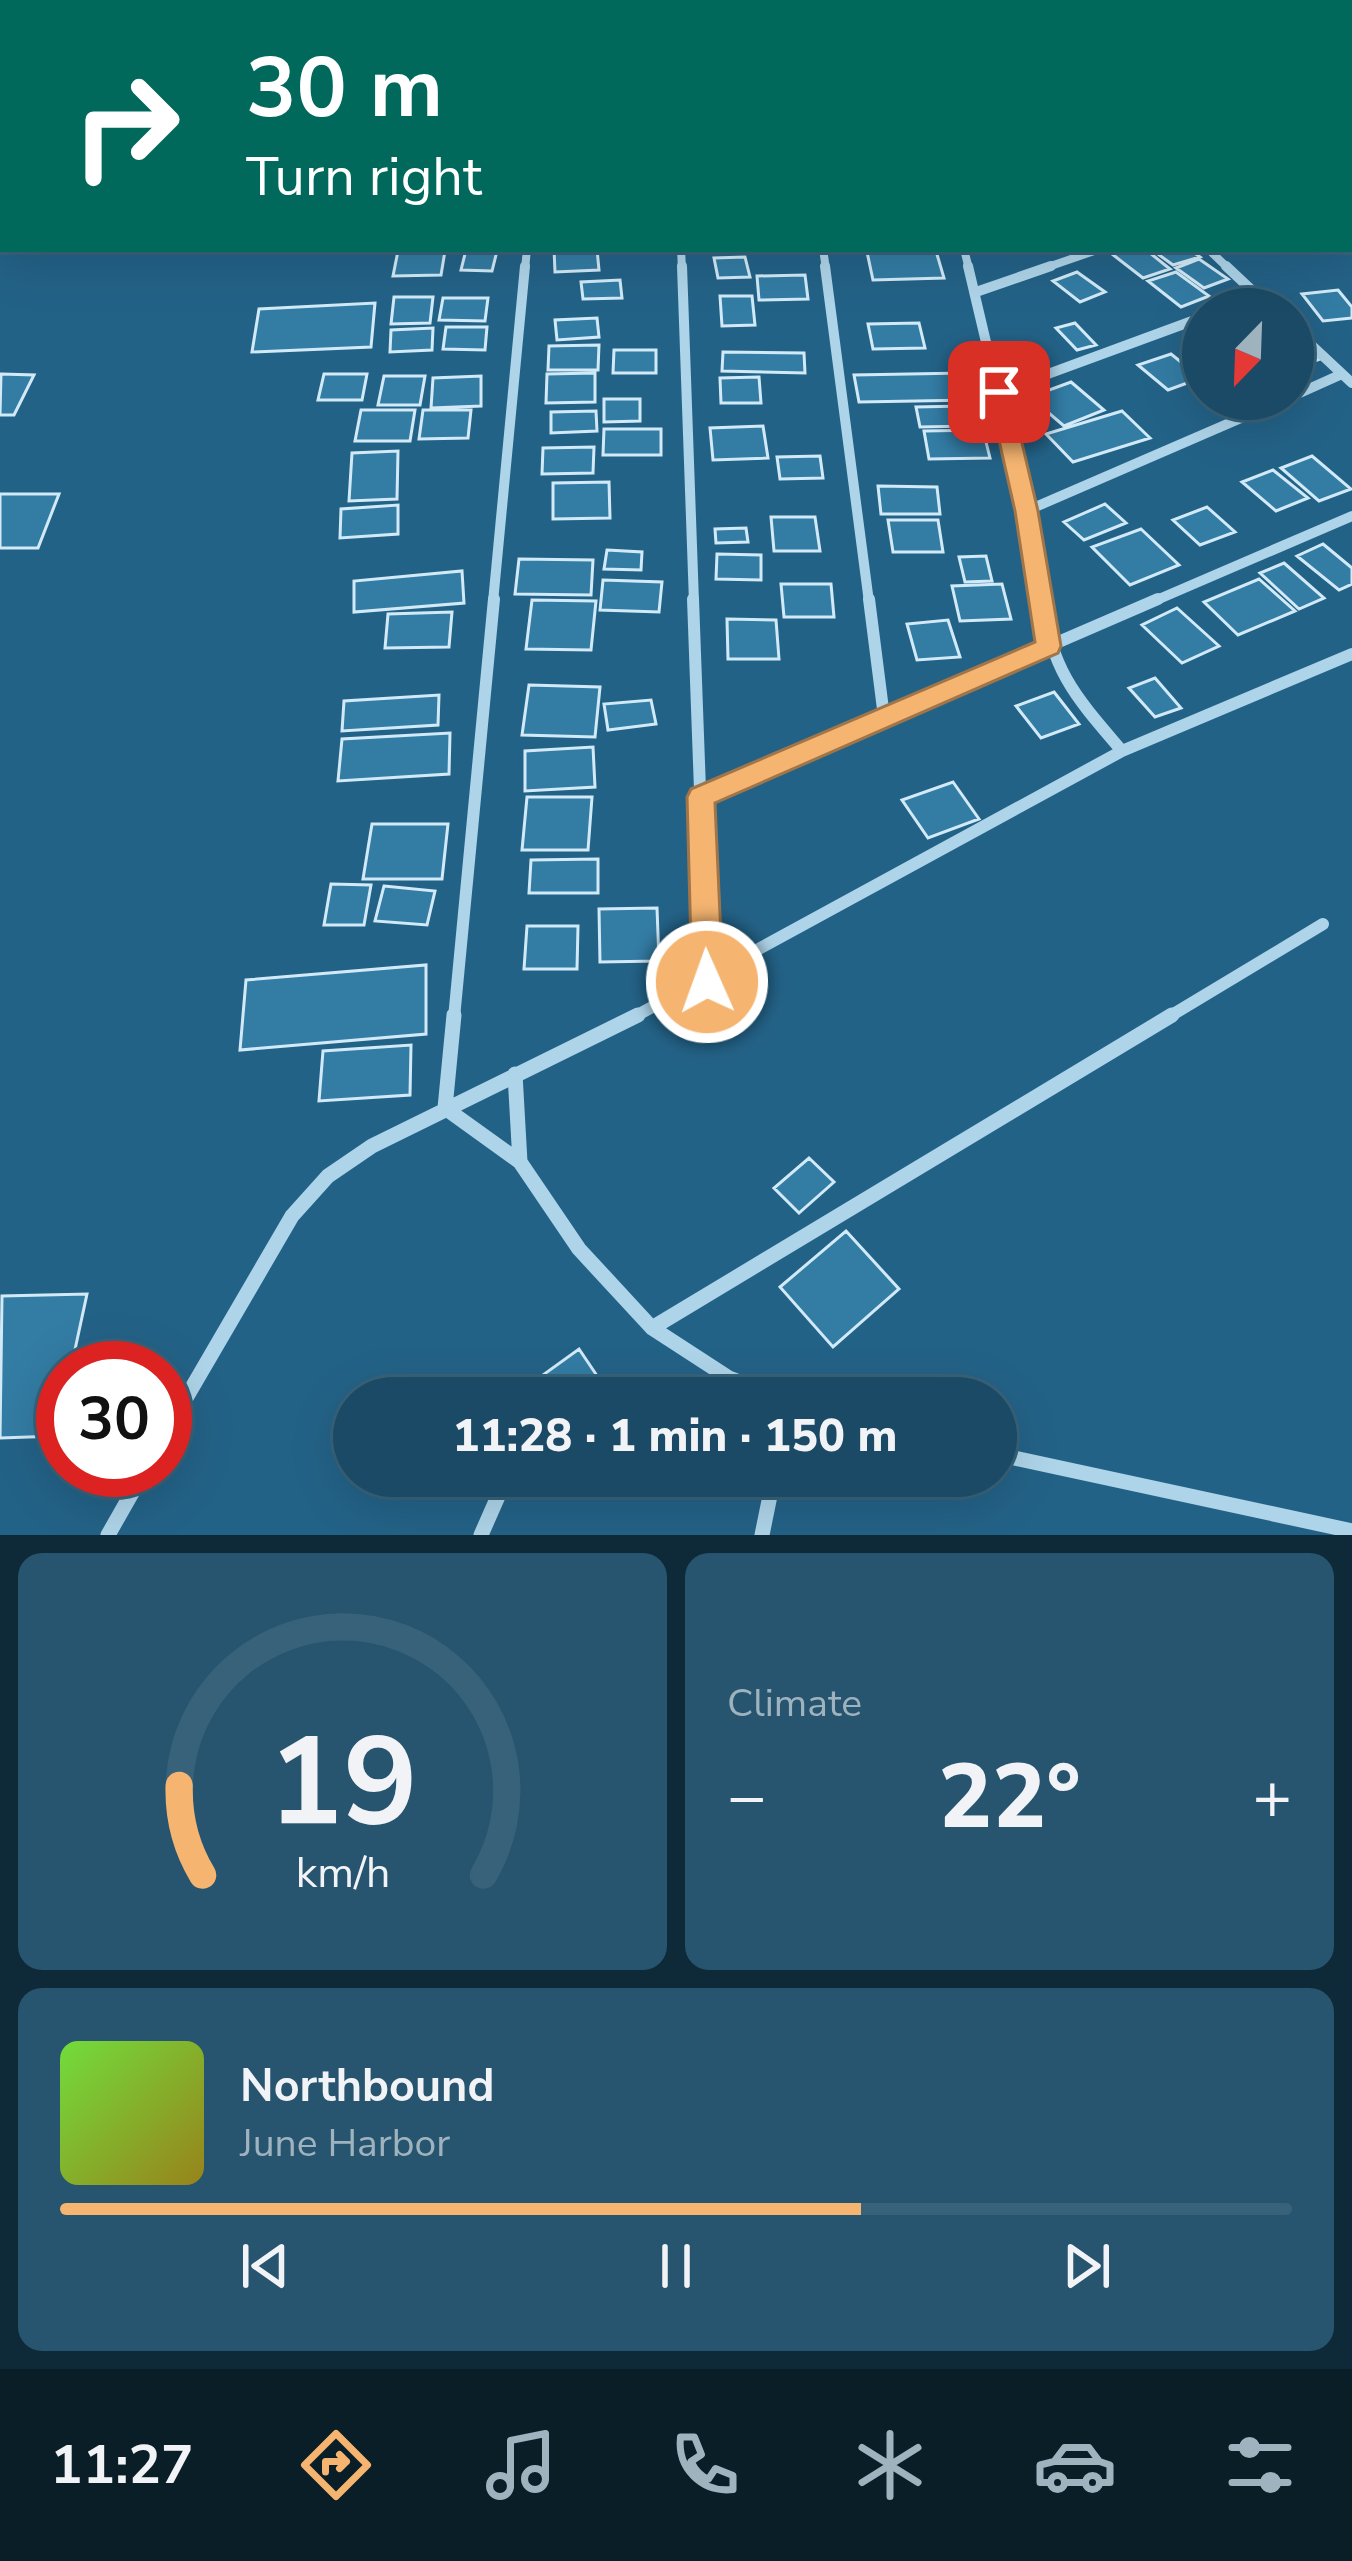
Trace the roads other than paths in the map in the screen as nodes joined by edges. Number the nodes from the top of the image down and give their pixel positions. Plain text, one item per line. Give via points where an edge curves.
1 (527, 252) edge
2 (681, 252) edge
3 (823, 252) edge
4 (965, 252) edge
5 (1091, 252) edge
6 (1211, 252) edge
7 (1250, 288) edge
8 (976, 292) junction
9 (1182, 325) edge
10 (1314, 348) edge
11 (1347, 379) edge
12 (1314, 389) edge
13 (999, 392) junction
14 (1236, 420) edge
15 (1026, 511) junction
16 (1352, 516) edge
17 (1048, 646) junction
18 (1352, 654) edge
19 (884, 717) junction
20 (1122, 751) junction
21 (700, 797) junction
22 (1323, 924) dead end
23 (707, 982) junction
24 (515, 1075) junction
25 (446, 1108) junction
26 (520, 1162) junction
27 (652, 1328) junction
28 (727, 1377) edge
29 (192, 1388) edge
30 (1017, 1459) edge
31 (129, 1497) edge
32 (498, 1497) edge
33 (770, 1497) edge
34 (1352, 1531) edge
35 (107, 1535) edge
36 (481, 1535) edge
37 (762, 1535) edge

1 - 25 street
2 - 21 street
3 - 19 street
4 - 8 street
5 - 8 street
6 - 7 street
8 - 13 street
9 - 13 street
10 - 11 street
11 - 12 street
13 - 15 street
14 - 15 street
15 - 17 street
16 - 17 street
17 - 19 street
17 - 20 street via 1070,690
18 - 20 street
19 - 21 street
20 - 23 street
21 - 23 street
22 - 27 street
23 - 24 street
24 - 25 street
24 - 26 street
25 - 26 street
25 - 29 street via 328,1176 292,1216
26 - 27 street via 579,1249
27 - 28 street
30 - 34 street
31 - 35 street
32 - 36 street
33 - 37 street

